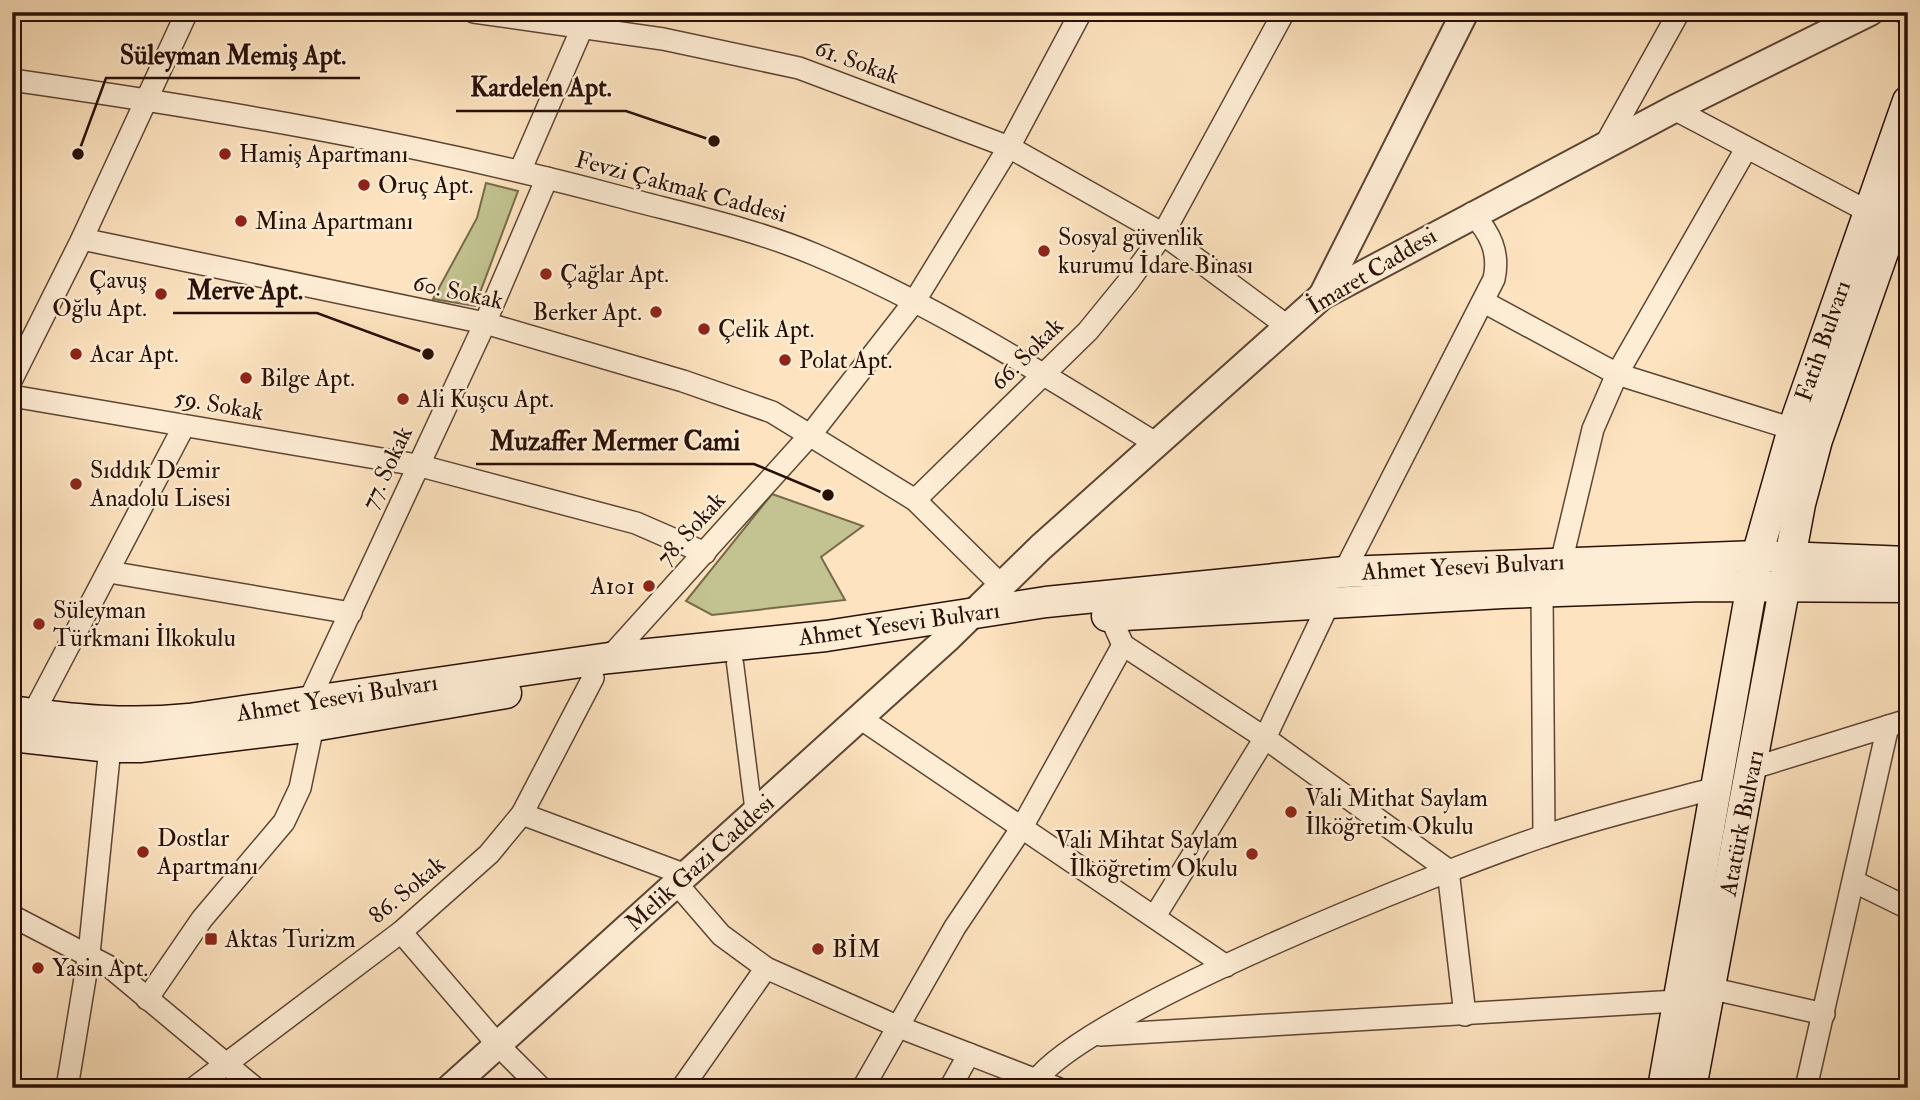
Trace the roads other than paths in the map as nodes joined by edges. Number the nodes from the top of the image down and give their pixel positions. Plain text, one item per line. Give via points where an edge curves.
1 (187, 12) edge
2 (474, 12) edge
3 (1284, 12) edge
4 (1465, 12) edge
5 (1679, 12) edge
6 (1870, 12) edge
7 (1903, 12) edge
8 (1078, 13) edge
9 (1908, 14) edge
10 (585, 20) edge
11 (12, 80) edge
12 (148, 99) junction
13 (1908, 101) edge
14 (1674, 109) junction
15 (1605, 145) junction
16 (1009, 147) junction
17 (1746, 149) junction
18 (520, 172) junction
19 (547, 178) junction
20 (1908, 181) edge
21 (1472, 213) junction
22 (1890, 218) edge
23 (1163, 234) junction
24 (82, 239) junction
25 (1322, 296) junction
26 (914, 302) junction
27 (1483, 302) junction
28 (485, 323) junction
29 (1287, 326) junction
30 (1617, 374) junction
31 (1044, 375) junction
32 (12, 379) edge
33 (12, 396) edge
34 (184, 426) junction
35 (1793, 429) junction
36 (811, 434) junction
37 (1157, 444) junction
38 (417, 465) junction
39 (915, 500) junction
40 (705, 553) junction
41 (1757, 556) junction
42 (1908, 562) edge
43 (1561, 563) junction
44 (109, 572) junction
45 (1344, 572) junction
46 (1789, 572) junction
47 (1001, 585) junction
48 (1752, 585) junction
49 (1908, 587) edge
50 (1542, 592) junction
51 (1329, 603) junction
52 (351, 613) junction
53 (973, 613) junction
54 (1110, 616) junction
55 (949, 637) junction
56 (1123, 645) junction
57 (735, 663) junction
58 (601, 668) junction
59 (23, 713) edge
60 (310, 714) junction
61 (860, 718) junction
62 (1898, 723) edge
63 (12, 736) edge
64 (1265, 738) junction
65 (110, 747) junction
66 (1753, 768) junction
67 (1715, 788) junction
68 (522, 814) junction
69 (754, 814) junction
70 (1021, 829) junction
71 (1544, 836) junction
72 (1448, 870) junction
73 (681, 880) junction
74 (1855, 882) junction
75 (1908, 908) edge
76 (12, 916) edge
77 (1155, 916) junction
78 (401, 932) junction
79 (89, 954) junction
80 (1226, 966) junction
81 (766, 968) junction
82 (1709, 988) junction
83 (147, 999) junction
84 (1677, 1001) junction
85 (1824, 1014) junction
86 (1465, 1015) junction
87 (899, 1027) junction
88 (1091, 1035) junction
89 (498, 1045) junction
90 (969, 1054) junction
91 (227, 1063) junction
92 (1033, 1083) edge
93 (69, 1086) edge
94 (194, 1088) edge
95 (255, 1088) edge
96 (450, 1088) edge
97 (541, 1088) edge
98 (682, 1088) edge
99 (863, 1088) edge
100 (950, 1088) edge
101 (1057, 1088) edge
102 (1663, 1088) edge
103 (1691, 1088) edge
104 (1806, 1088) edge

1 - 12 street
2 - 10 street, 61. Sokak
3 - 23 street, 66. Sokak
4 - 25 street
5 - 15 street
6 - 14 street, İmaret Caddesi
7 - 9 street
8 - 16 street, 78. Sokak
10 - 16 street, 61. Sokak via 799,68
10 - 18 street
11 - 12 street, Fevzi Çakmak Caddesi
12 - 18 street, Fevzi Çakmak Caddesi
12 - 24 street
13 - 22 main road, Fatih Bulvarı
14 - 15 street, İmaret Caddesi
14 - 17 street
15 - 21 street, İmaret Caddesi
16 - 23 street, 61. Sokak
16 - 26 street, 78. Sokak
17 - 22 street
17 - 30 street
18 - 19 street, Fevzi Çakmak Caddesi
19 - 26 street, Fevzi Çakmak Caddesi via 757,232
19 - 28 street, 77. Sokak
20 - 22 main road, Fatih Bulvarı
21 - 25 street, İmaret Caddesi
21 - 27 street via 1485,227 1498,262
22 - 35 main road, Fatih Bulvarı
22 - 46 main road, Fatih Bulvarı via 1817,440
23 - 29 street, 61. Sokak
23 - 31 street, 66. Sokak via 1088,331
24 - 28 street, 60. Sokak
24 - 32 street
25 - 29 street, İmaret Caddesi
26 - 31 street, Fevzi Çakmak Caddesi
26 - 36 street, 78. Sokak
27 - 30 street
27 - 45 street
28 - 36 street, 60. Sokak via 683,381 772,412
28 - 38 street, 77. Sokak
29 - 37 street, İmaret Caddesi
30 - 35 street
30 - 43 street via 1593,429
31 - 37 street, Fevzi Çakmak Caddesi
31 - 39 street, 66. Sokak
33 - 34 street, 59. Sokak
34 - 38 street, 59. Sokak
34 - 44 street
35 - 41 main road, Fatih Bulvarı
36 - 39 street, 60. Sokak
36 - 40 street, 78. Sokak
37 - 47 street, İmaret Caddesi
38 - 40 street, 59. Sokak via 636,523
38 - 52 street, 77. Sokak
39 - 47 street, 60. Sokak
40 - 58 street, 78. Sokak
41 - 43 main road, Ahmet Yesevi Bulvarı
41 - 46 main road, Ahmet Yesevi Bulvarı
41 - 48 main road, Fatih Bulvarı
42 - 46 main road
43 - 45 main road, Ahmet Yesevi Bulvarı
44 - 52 street
44 - 59 street
45 - 53 main road, Ahmet Yesevi Bulvarı
46 - 48 main road, Ahmet Yesevi Bulvarı
46 - 49 main road
46 - 66 main road, Atatürk Bulvarı
47 - 53 street, İmaret Caddesi
48 - 50 main road, Ahmet Yesevi Bulvarı
48 - 67 main road, Atatürk Bulvarı
50 - 51 main road, Ahmet Yesevi Bulvarı
50 - 71 street
51 - 54 main road, Ahmet Yesevi Bulvarı
51 - 64 street
52 - 60 street, 77. Sokak
53 - 55 street, İmaret Caddesi
53 - 58 main road, Ahmet Yesevi Bulvarı
54 - 55 main road, Ahmet Yesevi Bulvarı
54 - 56 street
55 - 57 main road, Ahmet Yesevi Bulvarı
55 - 61 street, Melik Gazi Caddesi
56 - 64 street
56 - 70 street
57 - 58 main road, Ahmet Yesevi Bulvarı
57 - 69 street
58 - 60 main road, Ahmet Yesevi Bulvarı
58 - 68 street, 86. Sokak
59 - 60 main road, Ahmet Yesevi Bulvarı via 80,722
60 - 65 main road, Ahmet Yesevi Bulvarı via 140,747
60 - 83 street, 77. Sokak via 300,788 284,822 202,919
61 - 69 street, Melik Gazi Caddesi
61 - 70 street
62 - 66 street
62 - 74 street
63 - 65 main road, Ahmet Yesevi Bulvarı
64 - 72 street
64 - 77 street
65 - 79 street
66 - 82 main road, Atatürk Bulvarı
67 - 71 street
67 - 84 main road, Atatürk Bulvarı
68 - 73 street
68 - 78 street, 86. Sokak via 489,854
69 - 73 street, Melik Gazi Caddesi
70 - 77 street
70 - 87 street via 955,927
71 - 72 street
72 - 80 street
72 - 86 street
73 - 81 street via 721,935
73 - 89 street, Melik Gazi Caddesi
74 - 75 street
74 - 85 street
76 - 79 street
77 - 80 street
78 - 89 street
78 - 91 street, 86. Sokak
79 - 83 street
79 - 93 street
80 - 88 street
81 - 87 street
81 - 98 street
82 - 85 street
82 - 103 main road, Atatürk Bulvarı
83 - 91 street
84 - 86 street
84 - 102 main road, Atatürk Bulvarı
85 - 104 street
86 - 88 street
87 - 90 street
87 - 99 street
88 - 92 street via 1062,1054
89 - 96 street, Melik Gazi Caddesi
89 - 97 street
90 - 92 street
90 - 100 street
91 - 94 street, 86. Sokak
91 - 95 street
92 - 101 street

